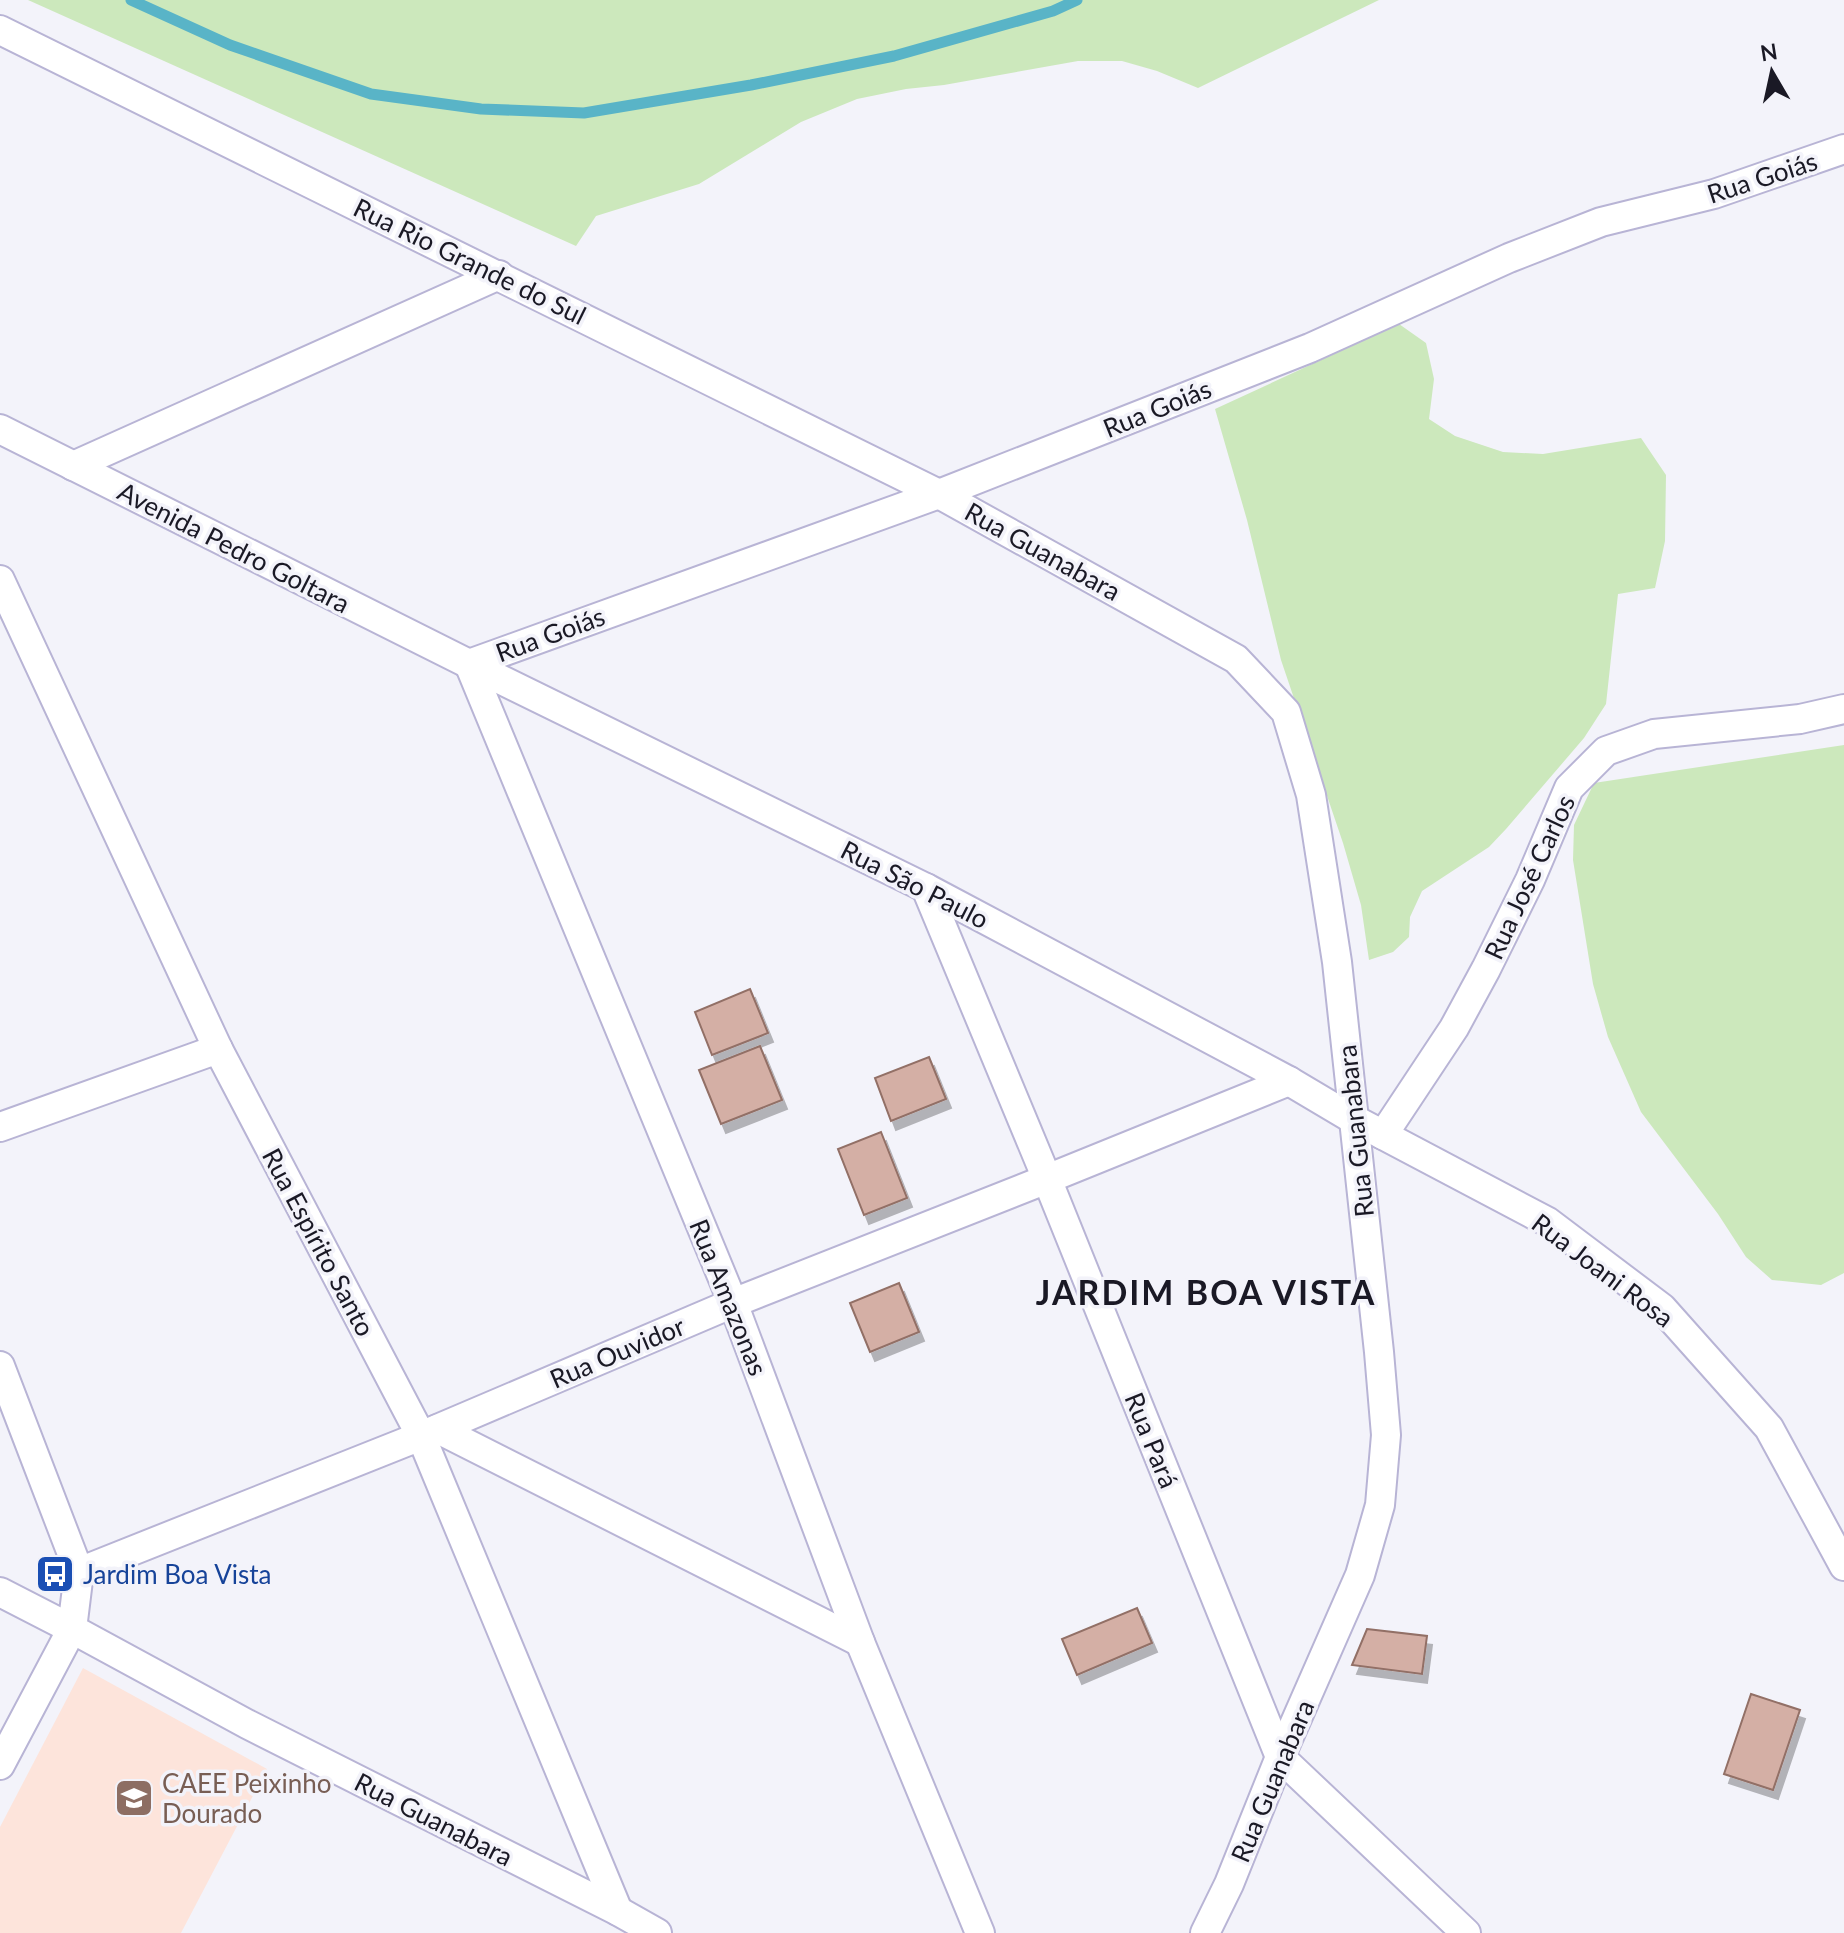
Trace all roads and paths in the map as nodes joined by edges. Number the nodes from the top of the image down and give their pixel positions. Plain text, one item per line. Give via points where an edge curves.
1 (0, 30) edge
2 (1844, 149) edge
3 (499, 275) junction
4 (0, 429) edge
5 (73, 466) junction
6 (939, 494) junction
7 (0, 580) edge
8 (469, 664) junction
9 (1844, 709) edge
10 (926, 888) junction
11 (218, 1049) junction
12 (1289, 1081) junction
13 (1353, 1119) junction
14 (0, 1127) edge
15 (1383, 1135) junction
16 (1047, 1179) junction
17 (733, 1303) junction
18 (0, 1366) edge
19 (429, 1433) junction
20 (1844, 1566) edge
21 (79, 1572) junction
22 (0, 1592) edge
23 (72, 1629) junction
24 (860, 1642) junction
25 (1280, 1757) junction
26 (0, 1765) edge
27 (618, 1911) junction
28 (657, 1933) edge
29 (980, 1933) edge
30 (1205, 1933) edge
31 (1466, 1933) edge

1 - 3 street, Rua Rio Grande do Sul
2 - 6 street, Rua Goiás via 1714,194 1601,222 1310,348
3 - 5 street
3 - 6 street, Rua Rio Grande do Sul
4 - 5 street, Avenida Pedro Goltara
5 - 8 street, Avenida Pedro Goltara
6 - 8 street, Rua Goiás
6 - 13 street, Rua Guanabara via 1236,659 1286,712 1311,795 1337,962
7 - 11 street, Rua Espírito Santo
8 - 10 street, Rua São Paulo
8 - 17 street, Rua Amazonas
9 - 15 street, Rua José Carlos via 1800,719 1654,734 1606,751 1569,788 1486,969
10 - 12 street, Rua São Paulo
10 - 16 street, Rua Pará
11 - 14 street
11 - 19 street, Rua Espírito Santo
12 - 13 street, Rua São Paulo
12 - 16 street, Rua Ouvidor
13 - 15 street, Rua Joani Rosa
13 - 25 street, Rua Guanabara via 1386,1435 1380,1505 1360,1575
15 - 20 street, Rua Joani Rosa via 1548,1222 1662,1308 1769,1428
16 - 17 street, Rua Ouvidor
16 - 25 street, Rua Pará
17 - 19 street, Rua Ouvidor
17 - 24 street, Rua Amazonas
18 - 21 street
19 - 21 street, Rua Ouvidor
19 - 24 street
19 - 27 street, Rua Espírito Santo
21 - 23 street
22 - 23 street, Rua Guanabara
23 - 26 street
23 - 27 street, Rua Guanabara via 247,1724
24 - 29 street, Rua Amazonas
25 - 30 street, Rua Guanabara
25 - 31 street, Rua Pará
27 - 28 street, Rua Guanabara

